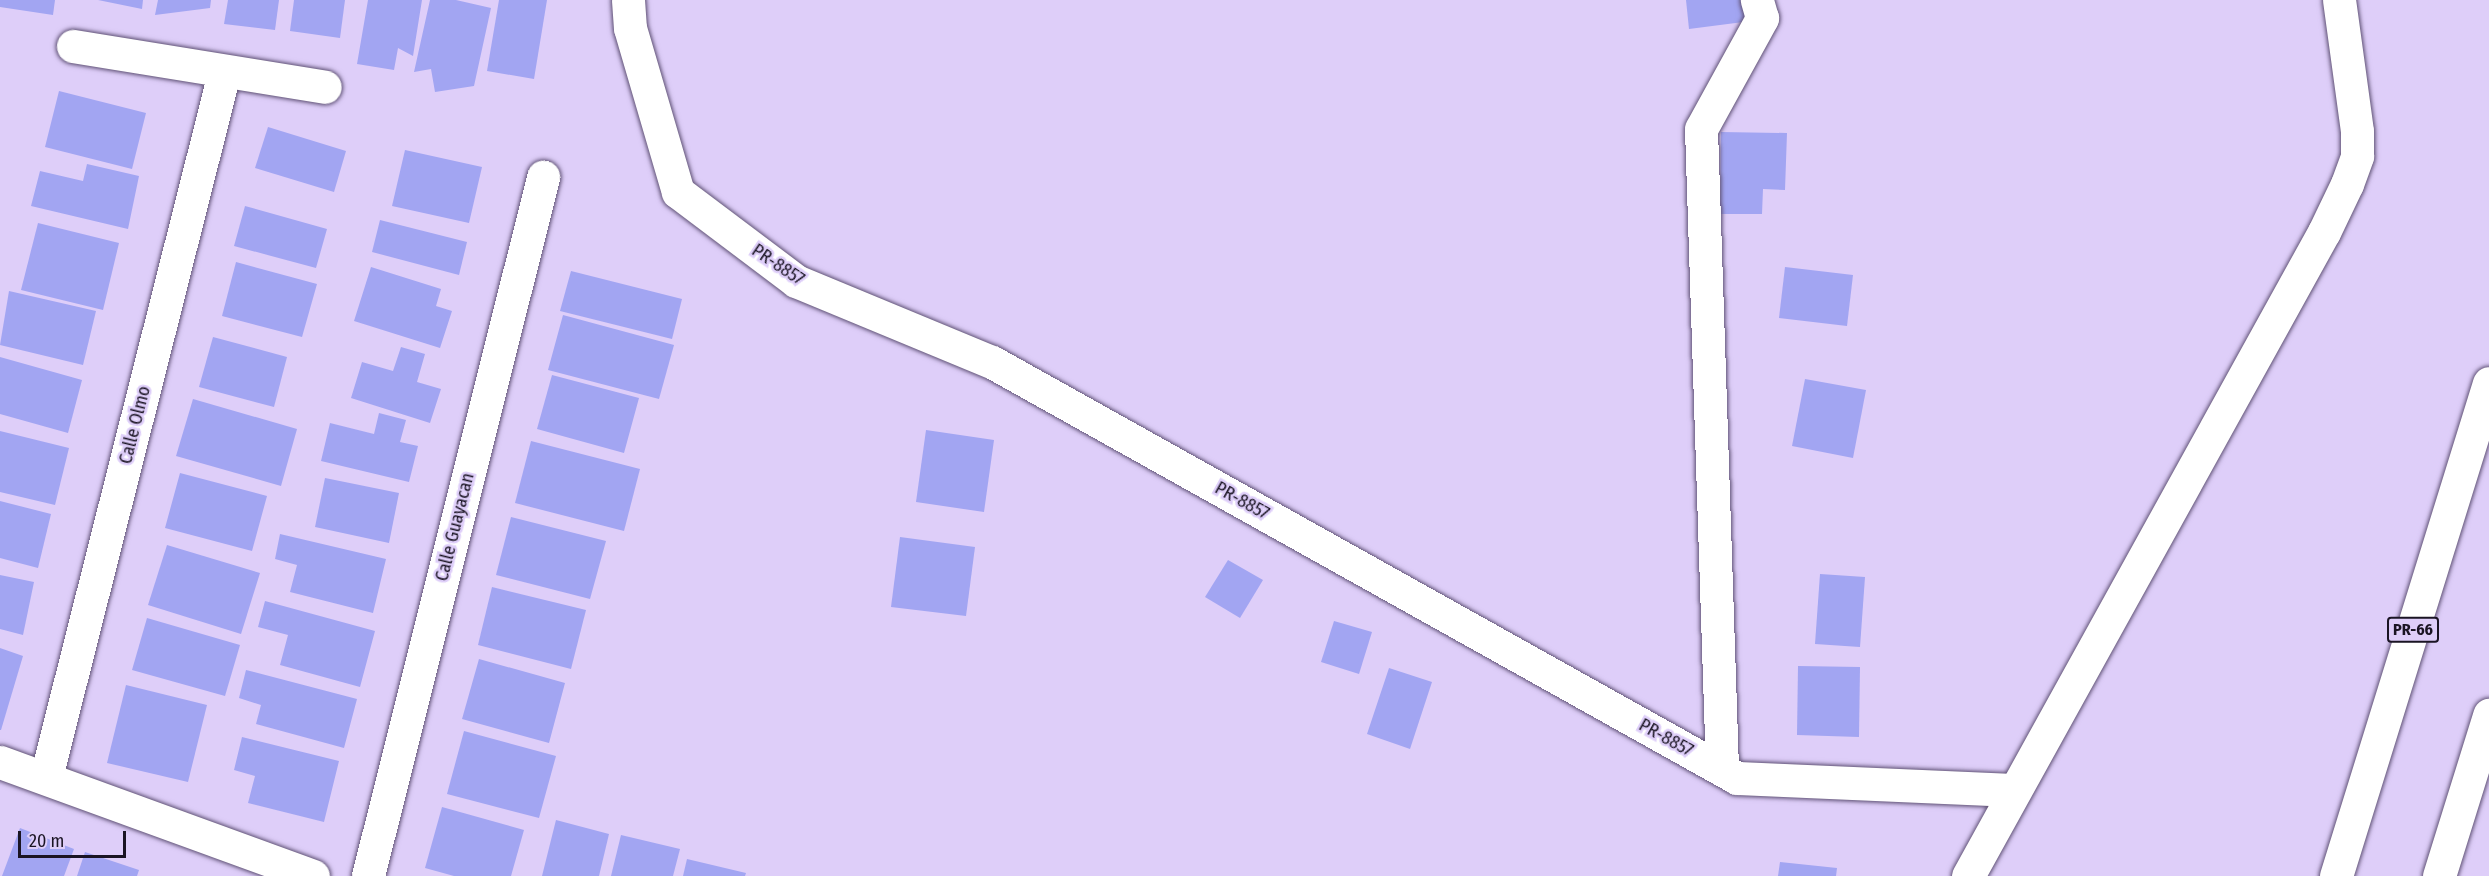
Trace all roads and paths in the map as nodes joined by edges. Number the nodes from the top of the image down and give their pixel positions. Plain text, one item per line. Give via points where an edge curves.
1 (628, 0) edge
2 (1757, 0) edge
3 (2339, 0) edge
4 (73, 46) dead end
5 (225, 73) junction
6 (326, 87) dead end
7 (543, 177) dead end
8 (2489, 384) edge
9 (2489, 715) edge
10 (0, 762) edge
11 (1722, 769) junction
12 (46, 777) junction
13 (2014, 790) junction
14 (313, 876) edge
15 (368, 876) edge
16 (1968, 876) edge
17 (2336, 876) edge
18 (2439, 876) edge

1 - 11 main road, PR-8857 / PR-8857 via 630,28 678,192 796,281 992,362
2 - 11 main road via 1762,18 1701,129
3 - 13 main road via 2357,131 2357,156 2347,184
4 - 5 main road
5 - 6 main road
5 - 12 main road, Calle Olmo
7 - 15 main road, Calle Guayacan
8 - 17 main road, PR-66
9 - 18 main road
10 - 12 main road
11 - 13 main road, PR-8857 / PR-8857 via 1737,778
12 - 14 main road
13 - 16 main road

